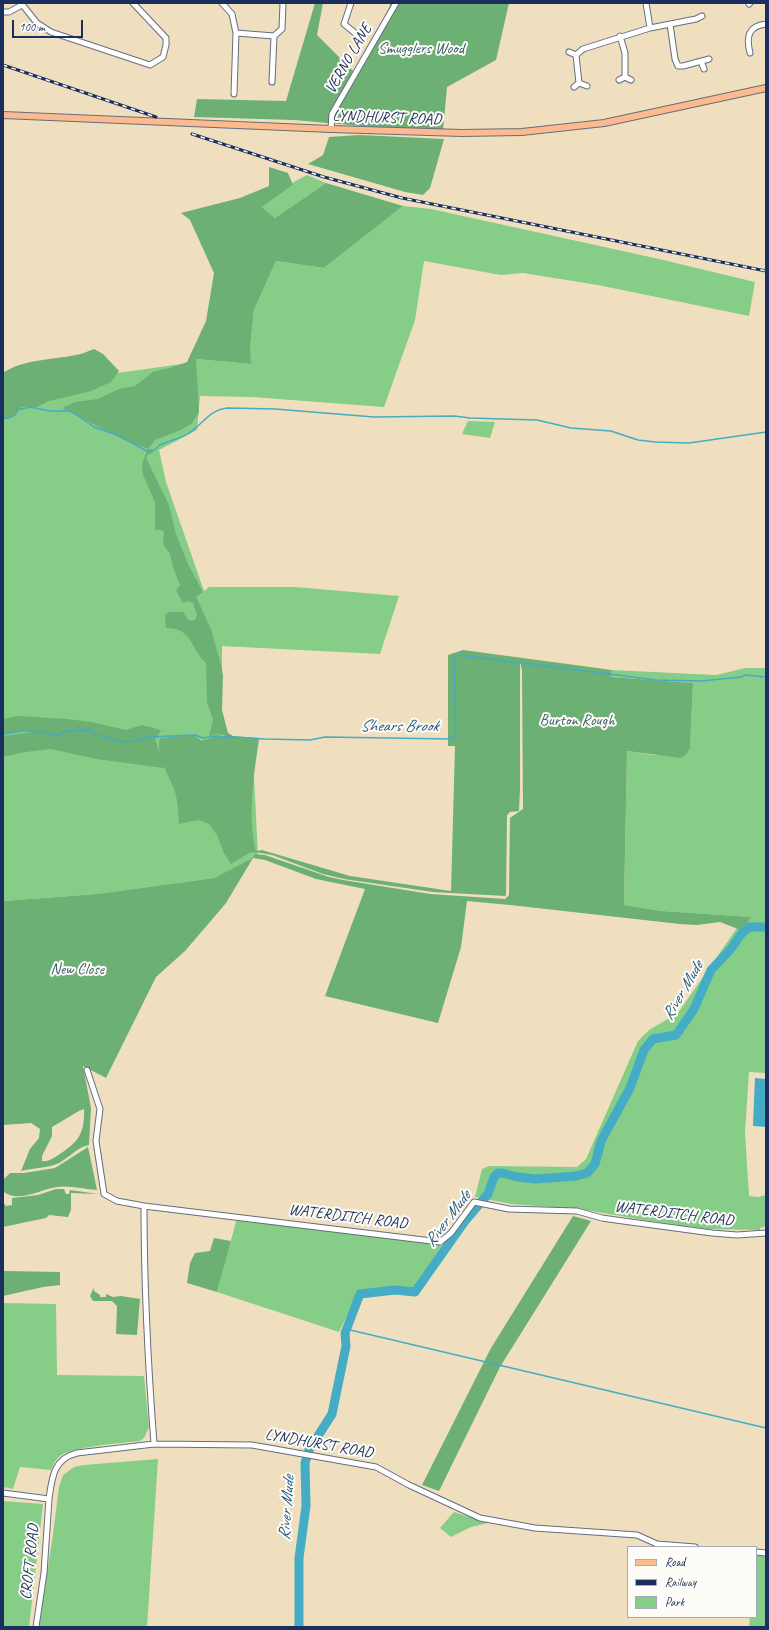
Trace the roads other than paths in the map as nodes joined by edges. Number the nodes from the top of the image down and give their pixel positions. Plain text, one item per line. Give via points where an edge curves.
1 (133, 3) edge
2 (222, 3) edge
3 (283, 3) edge
4 (351, 3) edge
5 (396, 3) edge
6 (646, 3) edge
7 (22, 4) edge
8 (3, 12) edge
9 (702, 16) dead end
10 (670, 24) junction
11 (766, 24) edge
12 (650, 28) junction
13 (236, 32) junction
14 (274, 36) junction
15 (620, 36) junction
16 (360, 37) dead end
17 (569, 52) dead end
18 (750, 53) dead end
19 (576, 55) junction
20 (709, 59) dead end
21 (701, 61) junction
22 (704, 69) dead end
23 (625, 77) junction
24 (619, 80) dead end
25 (631, 80) dead end
26 (272, 82) dead end
27 (579, 83) junction
28 (587, 86) dead end
29 (574, 87) dead end
30 (766, 88) edge
31 (234, 94) dead end
32 (3, 115) edge
33 (331, 129) junction
34 (87, 1070) dead end
35 (144, 1206) junction
36 (766, 1233) edge
37 (154, 1444) junction
38 (3, 1493) edge
39 (49, 1499) junction
40 (682, 1546) edge
41 (36, 1627) edge

1 - 7 street via 166,38 163,57 150,65 51,32 37,22
2 - 13 street via 232,14
3 - 14 street via 282,29
4 - 16 street via 344,24
5 - 33 street, VERNO LANE via 332,114
6 - 12 street
7 - 8 street via 9,12
9 - 10 street
10 - 12 street
10 - 21 street via 678,66
11 - 18 street via 755,26 750,32
12 - 15 street
13 - 14 street
13 - 31 street
14 - 26 street
15 - 19 street via 583,49
15 - 23 street via 625,52
17 - 19 street
19 - 27 street
20 - 21 street
21 - 22 street
23 - 24 street
23 - 25 street
27 - 28 street
27 - 29 street
30 - 33 main road, LYNDHURST ROAD via 604,122 522,132
32 - 33 main road, LYNDHURST ROAD
34 - 35 street via 100,1109 96,1141 104,1194 117,1201
35 - 36 street, WATERDITCH ROAD via 440,1242 474,1202 509,1209 577,1211 602,1218 712,1233
35 - 37 street via 148,1369
37 - 39 street, LYNDHURST ROAD via 68,1455 56,1467
37 - 40 street, LYNDHURST ROAD via 252,1445 376,1467 409,1486 480,1518 535,1528 636,1535 657,1544
38 - 39 street
39 - 41 street, CROFT ROAD via 44,1573

